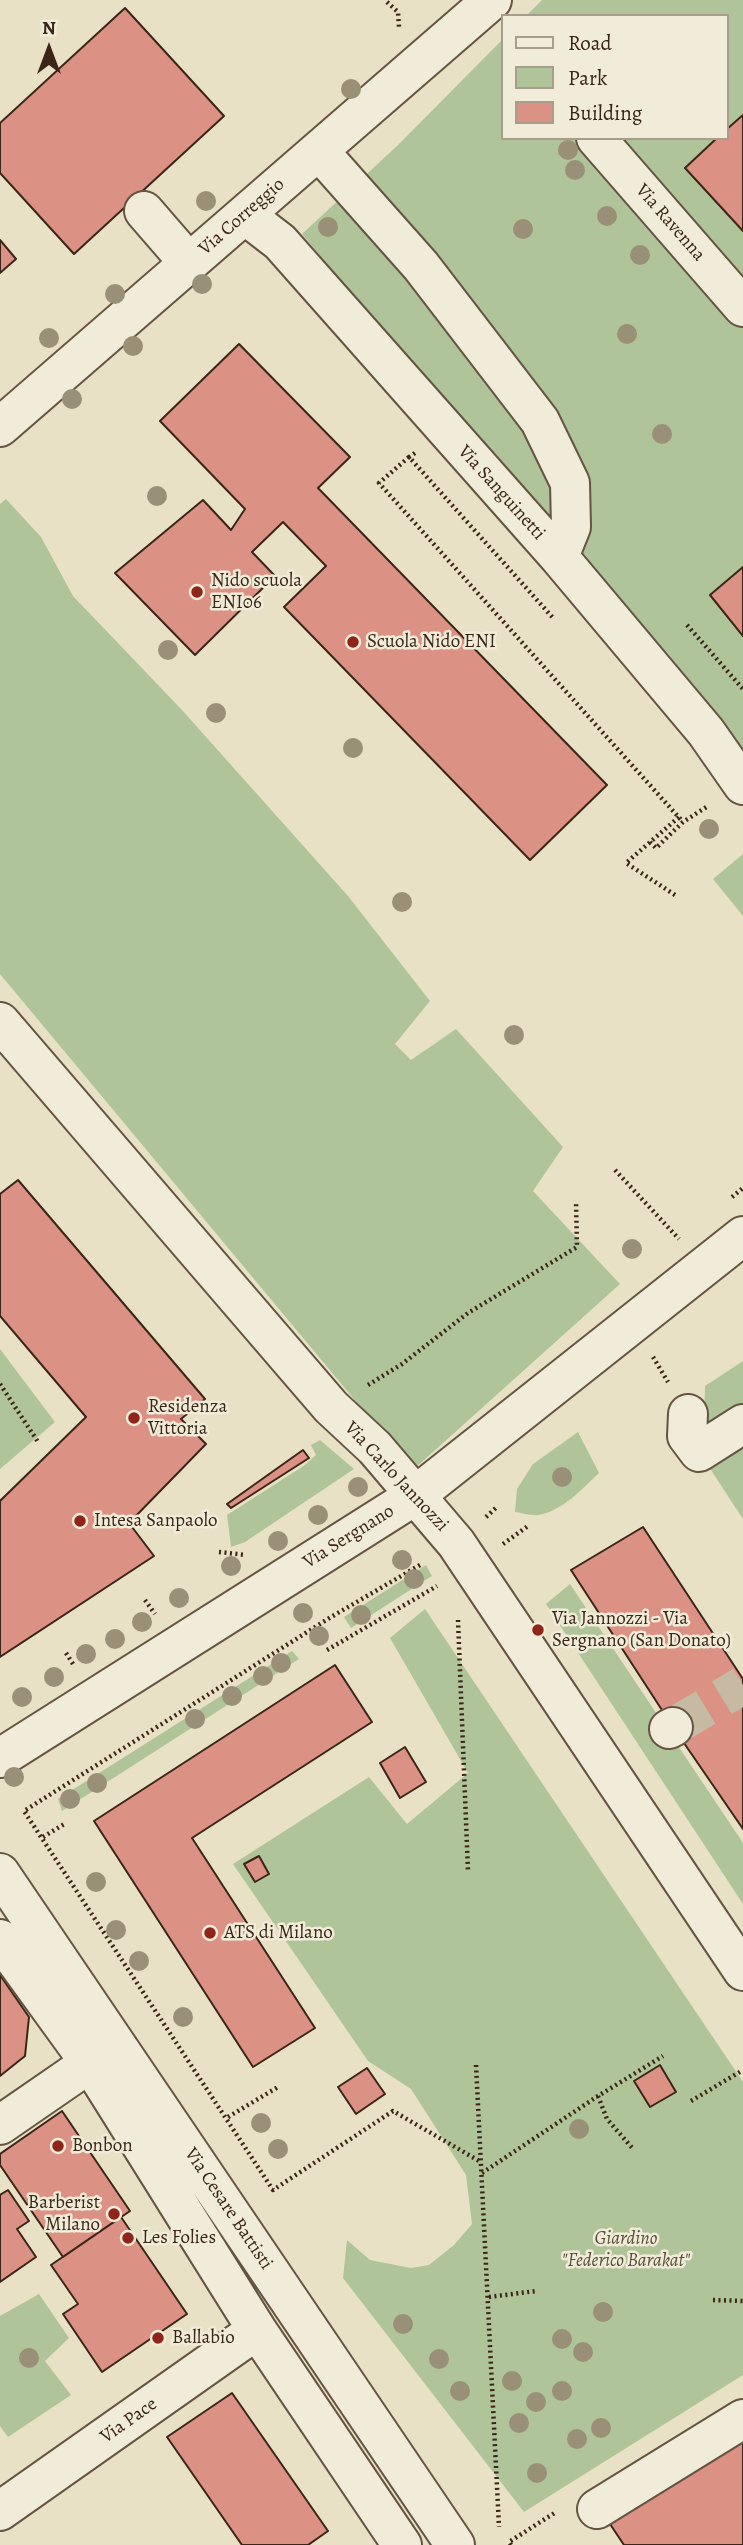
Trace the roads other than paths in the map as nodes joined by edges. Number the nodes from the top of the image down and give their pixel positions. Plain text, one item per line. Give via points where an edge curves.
1 (489, 10) edge
2 (598, 140) edge
3 (319, 151) junction
4 (144, 211) dead end
5 (245, 215) junction
6 (189, 263) junction
7 (743, 307) edge
8 (0, 427) edge
9 (559, 557) junction
10 (743, 785) edge
11 (0, 1021) edge
12 (743, 1236) edge
13 (743, 1424) edge
14 (681, 1433) dead end
15 (416, 1494) junction
16 (0, 1758) edge
17 (0, 1873) edge
18 (0, 1939) edge
19 (743, 1971) edge
20 (90, 2063) junction
21 (0, 2125) edge
22 (257, 2330) junction
23 (743, 2419) edge
24 (597, 2509) dead end
25 (0, 2511) edge
26 (402, 2545) edge
27 (455, 2545) edge

1 - 3 street, Via Correggio
2 - 7 street, Via Ravenna
3 - 5 street, Via Correggio
3 - 9 street via 421,266 540,421 569,483 571,527
4 - 6 street
5 - 6 street, Via Correggio
5 - 9 street, Via Sanguinetti via 280,242
6 - 8 street, Via Correggio
9 - 10 street, Via Sanguinetti via 706,732
11 - 15 street, Via Carlo Jannozzi via 331,1408
12 - 15 street, Via Sergnano
13 - 14 street via 699,1452
15 - 16 street, Via Sergnano
15 - 19 street, Via Carlo Jannozzi via 456,1543
17 - 27 street, Via Cesare Battisti
18 - 20 street, Via Cesare Battisti
20 - 21 street
20 - 22 street, Via Cesare Battisti
22 - 25 street, Via Pace
22 - 26 street, Via Cesare Battisti
23 - 24 street

